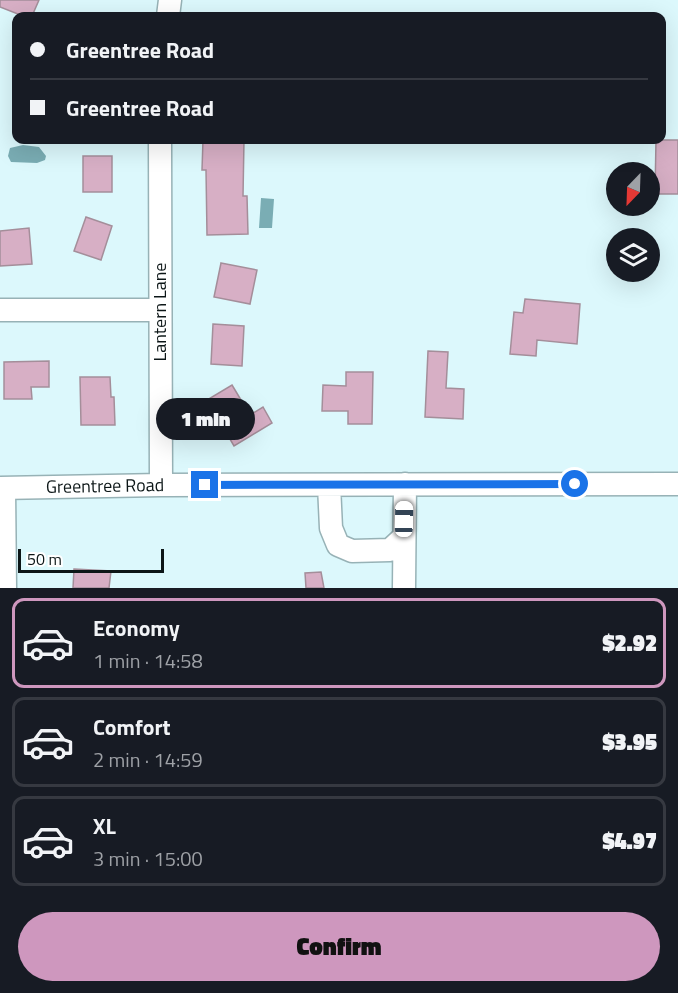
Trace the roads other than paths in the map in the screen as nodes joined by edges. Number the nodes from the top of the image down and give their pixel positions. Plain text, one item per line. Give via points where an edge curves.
1 (160, 144) edge
2 (0, 310) edge
3 (160, 310) junction
4 (329, 484) junction
5 (405, 484) junction
6 (678, 484) edge
7 (161, 485) junction
8 (2, 488) edge
9 (404, 537) junction
10 (5, 588) edge
11 (404, 588) edge

1 - 3 street, Lantern Lane
2 - 3 street
3 - 7 street, Lantern Lane
4 - 5 street, Greentree Road
4 - 7 street, Greentree Road
4 - 9 street via 331,528 338,545 352,551 390,550
5 - 6 street, Greentree Road
5 - 9 street
7 - 8 street, Greentree Road
8 - 10 street
9 - 11 street

